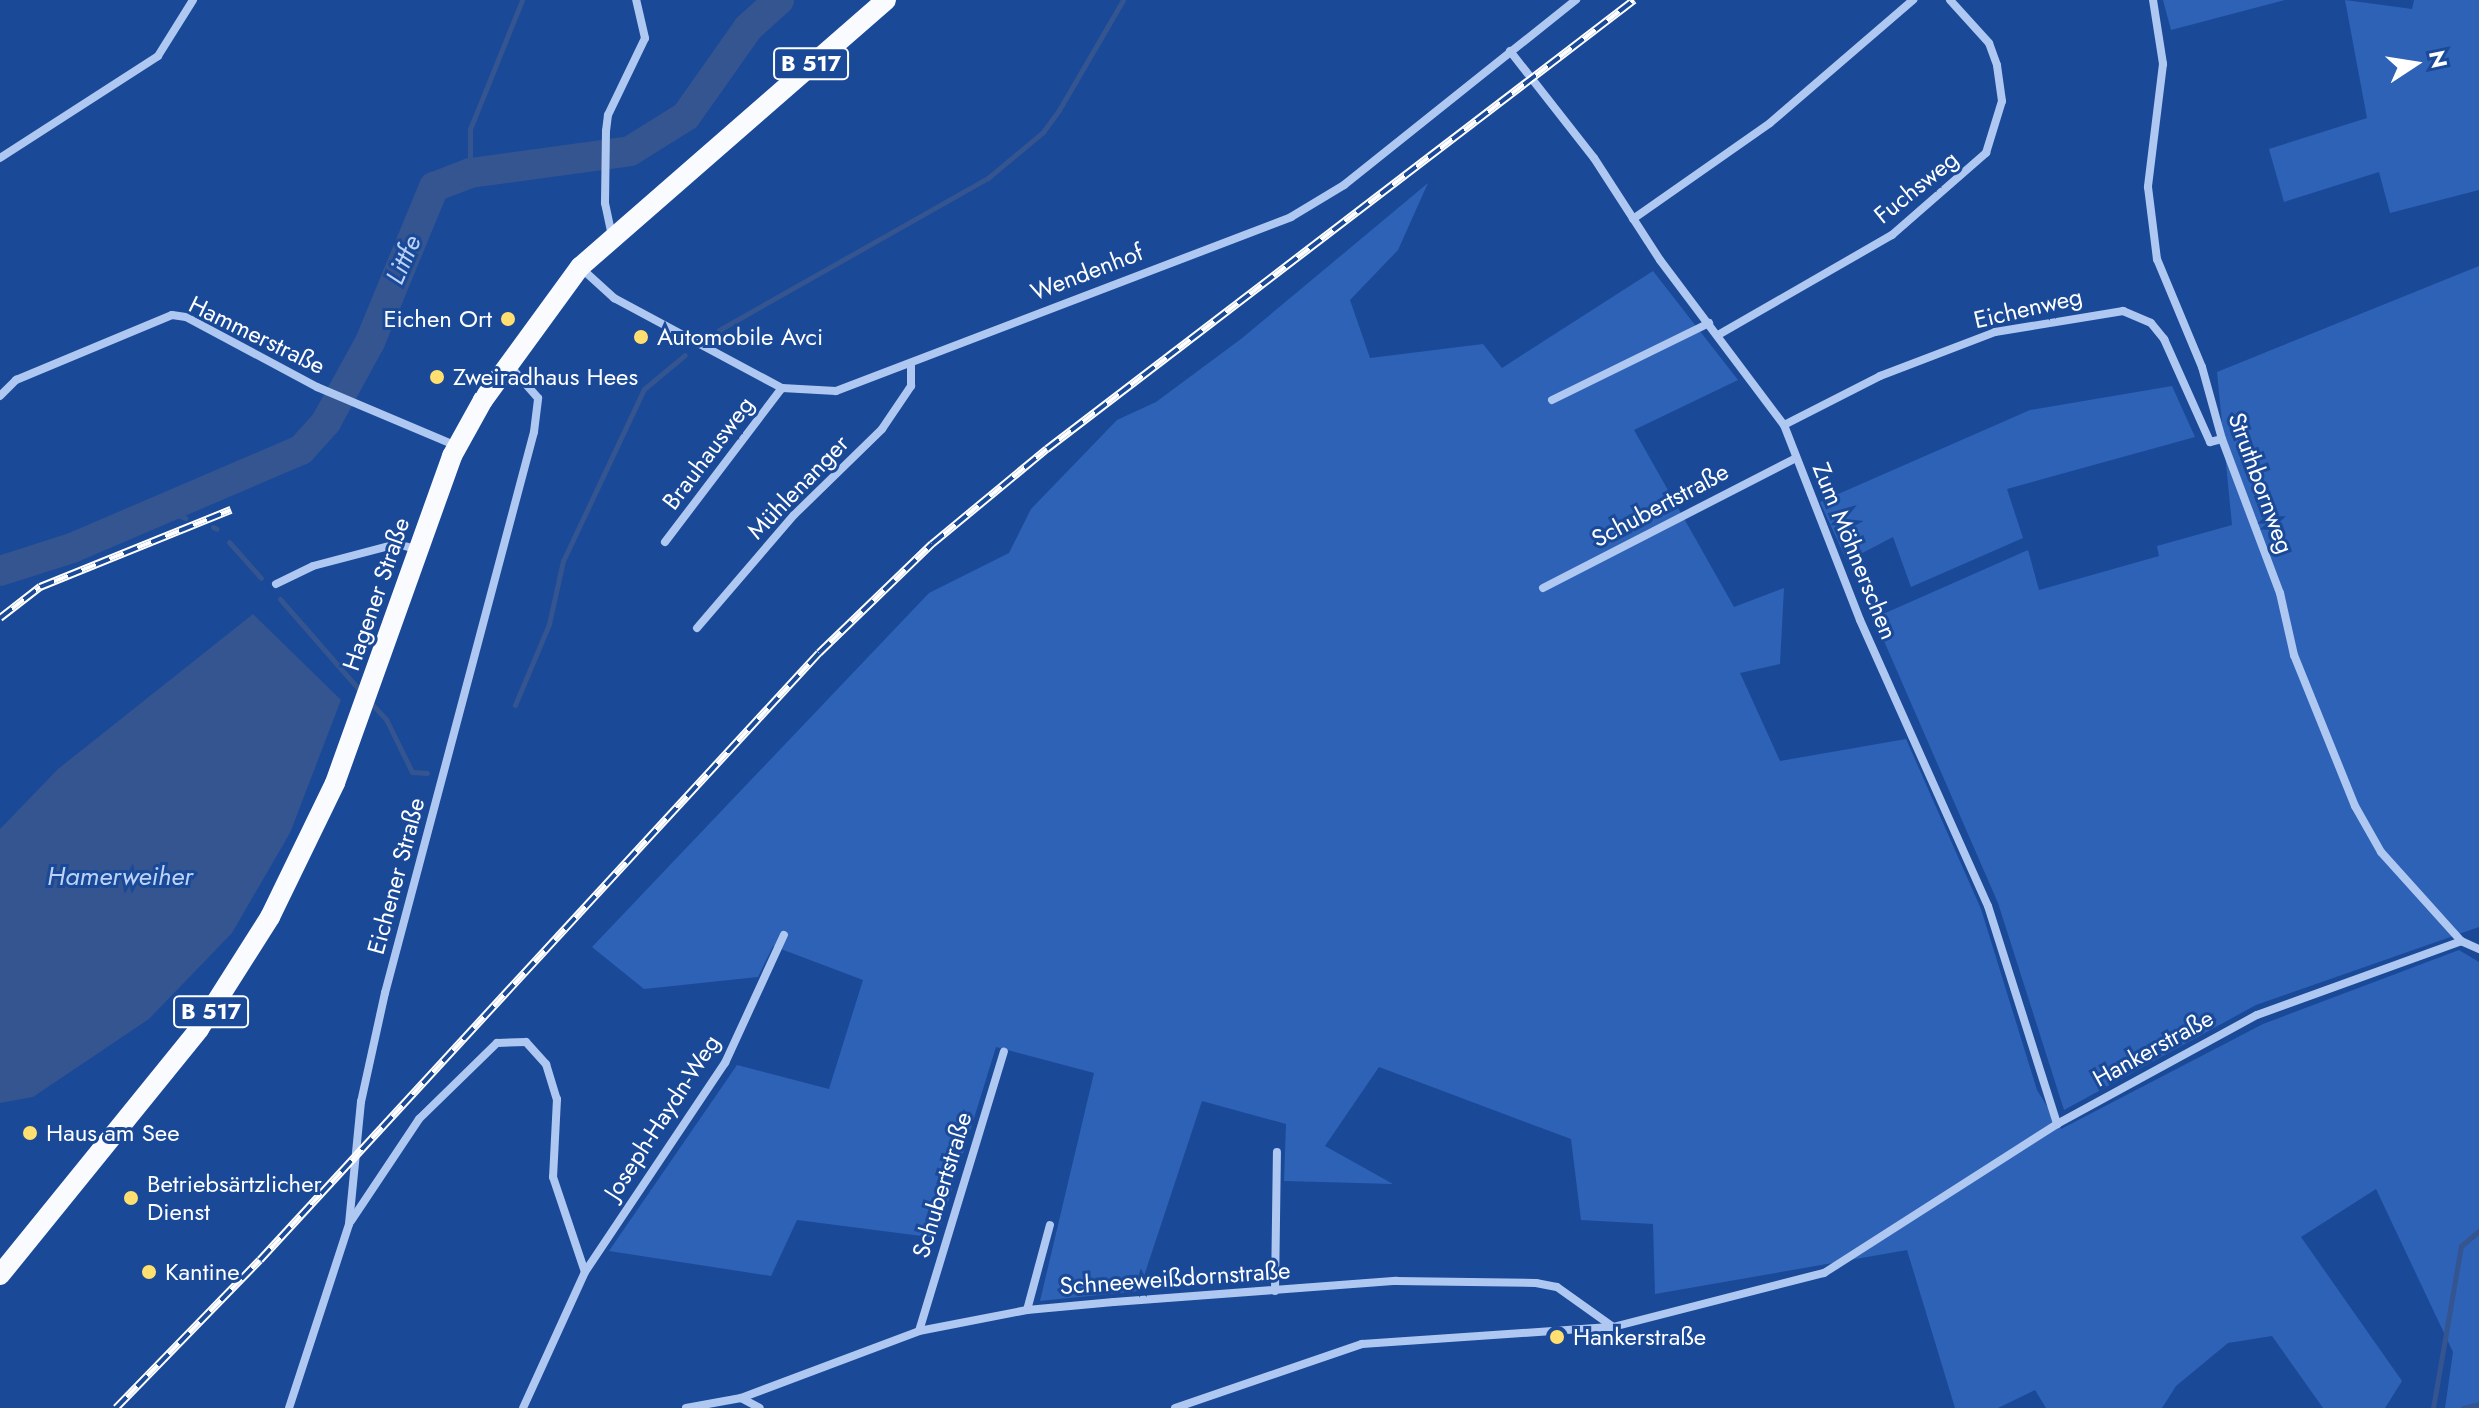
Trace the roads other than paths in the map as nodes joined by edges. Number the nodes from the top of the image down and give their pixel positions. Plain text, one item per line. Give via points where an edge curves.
1 (193, 0) edge
2 (636, 0) edge
3 (886, 0) edge
4 (1576, 0) edge
5 (1913, 0) edge
6 (1950, 0) edge
7 (2153, 0) edge
8 (1510, 51) junction
9 (0, 158) edge
10 (1633, 219) junction
11 (612, 237) junction
12 (580, 267) junction
13 (1709, 323) junction
14 (1718, 335) junction
15 (509, 365) junction
16 (911, 366) junction
17 (782, 388) junction
18 (0, 396) edge
19 (1552, 400) dead end
20 (1784, 425) junction
21 (2222, 439) junction
22 (457, 446) junction
23 (1796, 458) junction
24 (665, 542) dead end
25 (419, 550) junction
26 (276, 584) dead end
27 (1543, 588) dead end
28 (697, 628) dead end
29 (784, 935) dead end
30 (2461, 941) junction
31 (2479, 949) edge
32 (1004, 1052) dead end
33 (2057, 1124) junction
34 (1277, 1152) dead end
35 (349, 1224) junction
36 (1050, 1225) dead end
37 (585, 1272) junction
38 (0, 1275) edge
39 (1275, 1291) junction
40 (1027, 1310) junction
41 (1613, 1327) junction
42 (919, 1331) junction
43 (741, 1398) junction
44 (289, 1408) edge
45 (523, 1408) edge
46 (686, 1408) edge
47 (760, 1408) edge
48 (1175, 1408) edge

1 - 9 street via 158,56
2 - 11 street via 645,38 608,115 606,131 605,203
3 - 11 main road, Hagener Straße / B 517
4 - 8 street, Wendenhof
5 - 10 street via 1770,123
6 - 14 street, Fuchsweg via 1989,43 1997,65 2002,101 1986,153 1892,235
7 - 21 street, Struthbornweg via 2163,64 2148,187 2157,259 2202,367
8 - 10 street, Zum Möhnerschen via 1594,158
8 - 16 street, Wendenhof via 1344,185 1291,217 1096,288
10 - 13 street, Zum Möhnerschen
11 - 12 main road, Hagener Straße / B 517
12 - 15 main road, Hagener Straße / B 517
12 - 17 street, Wendenhof via 614,298
13 - 14 street, Zum Möhnerschen
13 - 19 street
14 - 20 street, Zum Möhnerschen
15 - 22 main road, Hagener Straße / B 517
15 - 35 street, Eichener Straße via 535,391 538,411 385,993 361,1102
16 - 17 street, Wendenhof via 836,391
16 - 28 street, Mühlenanger via 911,386 882,429 794,515
17 - 24 street, Brauhausweg
18 - 22 street, Hammerstraße via 16,380 172,315 186,317 317,387
20 - 21 street, Eichenweg via 1880,376 1995,332 2123,311 2151,323 2164,339 2210,442
20 - 23 street, Zum Möhnerschen
21 - 30 street, Struthbornweg via 2280,593 2294,655 2355,806 2381,852
22 - 25 main road, Hagener Straße / B 517
23 - 27 street, Schubertstraße
23 - 33 street, Zum Möhnerschen via 1860,620 1988,906
25 - 26 street via 397,544 313,566
25 - 38 main road, Hagener Straße / B 517 via 312,835 237,973 199,1029
29 - 37 street, Joseph-Haydn-Weg via 725,1063
30 - 31 street
30 - 33 street, Hankerstraße via 2257,1015
32 - 42 street, Schubertstraße
33 - 41 street, Hankerstraße via 1824,1273
34 - 39 street
35 - 37 street via 419,1119 497,1043 526,1042 546,1064 557,1099 553,1177
35 - 44 street, Eichener Straße
36 - 40 street
37 - 45 street, Joseph-Haydn-Weg
39 - 40 street, Schneeweißdornstraße
39 - 41 street, Schneeweißdornstraße via 1396,1281 1536,1283 1557,1287
40 - 42 street, Schneeweißdornstraße
41 - 48 street, Hankerstraße via 1362,1344
42 - 43 street, Schneeweißdornstraße
43 - 46 street
43 - 47 street

